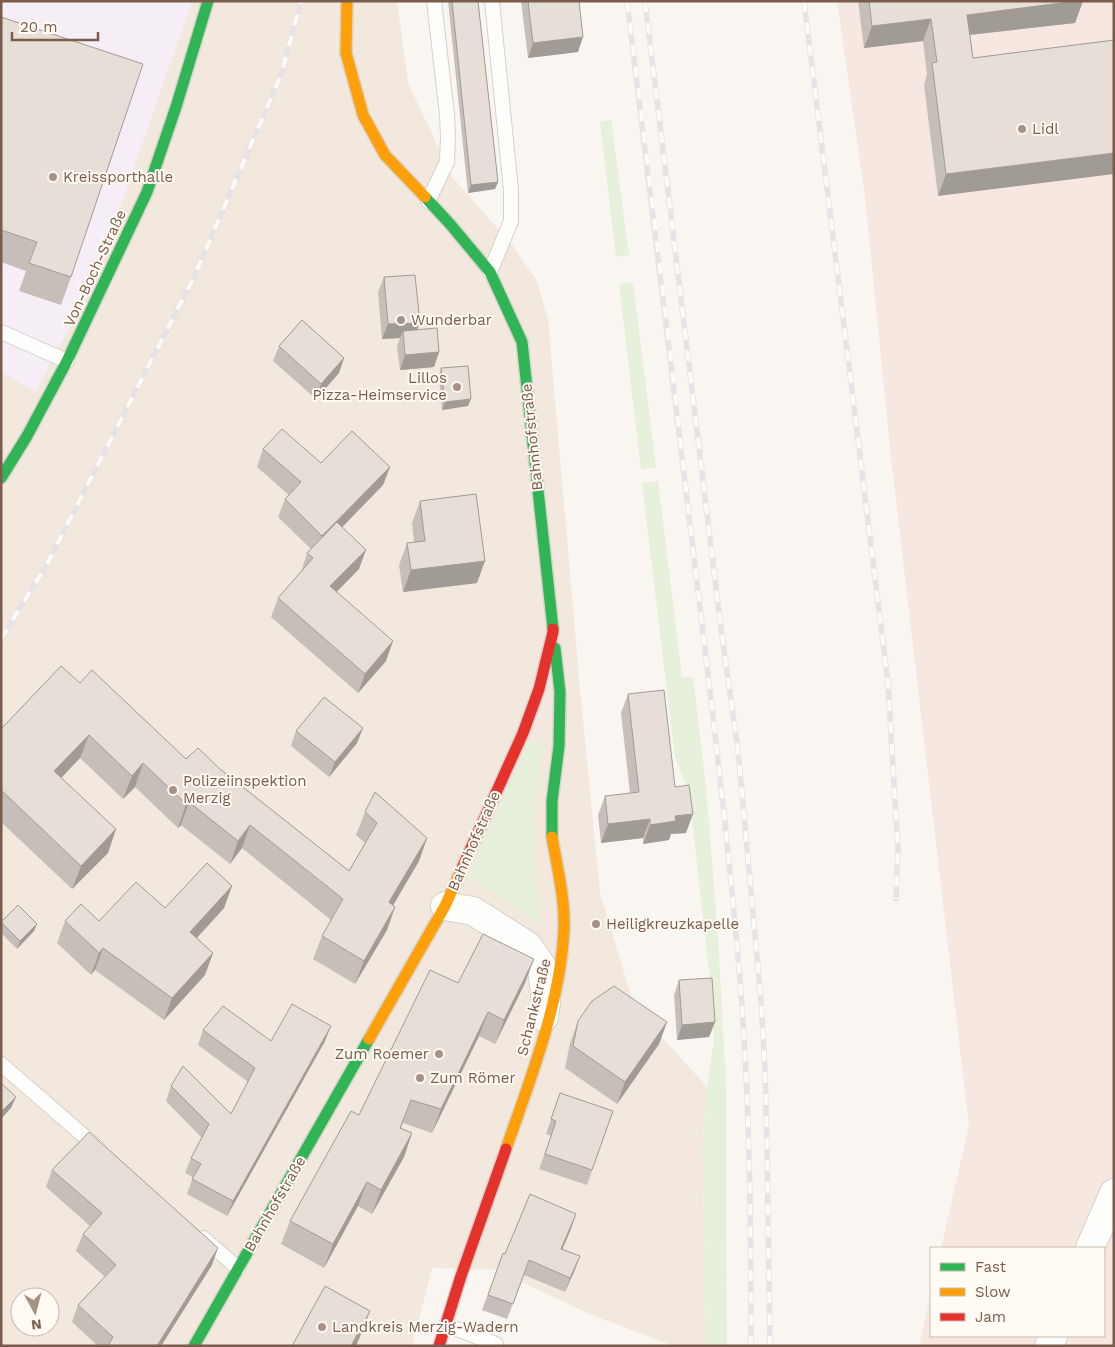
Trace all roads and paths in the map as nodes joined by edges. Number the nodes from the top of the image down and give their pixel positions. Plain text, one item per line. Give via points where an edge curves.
1 (208, 1) edge
2 (347, 1) edge
3 (434, 1) edge
4 (492, 1) edge
5 (428, 201) junction
6 (490, 272) junction
7 (1, 332) edge
8 (67, 361) junction
9 (1, 478) edge
10 (553, 632) junction
11 (444, 906) junction
12 (540, 1048) junction
13 (1, 1064) edge
14 (106, 1155) edge
15 (1114, 1193) edge
16 (194, 1230) edge
17 (1090, 1247) edge
18 (238, 1268) junction
19 (446, 1325) junction
20 (496, 1344) dead end
21 (194, 1346) edge
22 (439, 1346) edge

1 - 8 street, Von-Boch-Straße via 148,192
2 - 5 street, Bahnhofstraße via 346,53 363,115 385,155
3 - 5 lane via 448,137 447,162
4 - 6 lane via 511,213
5 - 6 street, Bahnhofstraße
6 - 10 street, Bahnhofstraße via 522,342
7 - 8 lane
8 - 9 street, Von-Boch-Straße
10 - 11 street, Bahnhofstraße via 524,733
10 - 12 street, Schankstraße via 560,692 552,834 564,926 553,1005
11 - 12 street, Bahnhofstraße via 473,911 528,946 542,967 546,1003
11 - 18 street, Bahnhofstraße
12 - 19 street, Schankstraße
13 - 14 lane
15 - 17 street
16 - 18 lane
18 - 21 street, Bahnhofstraße
19 - 20 lane
19 - 22 street, Schankstraße

